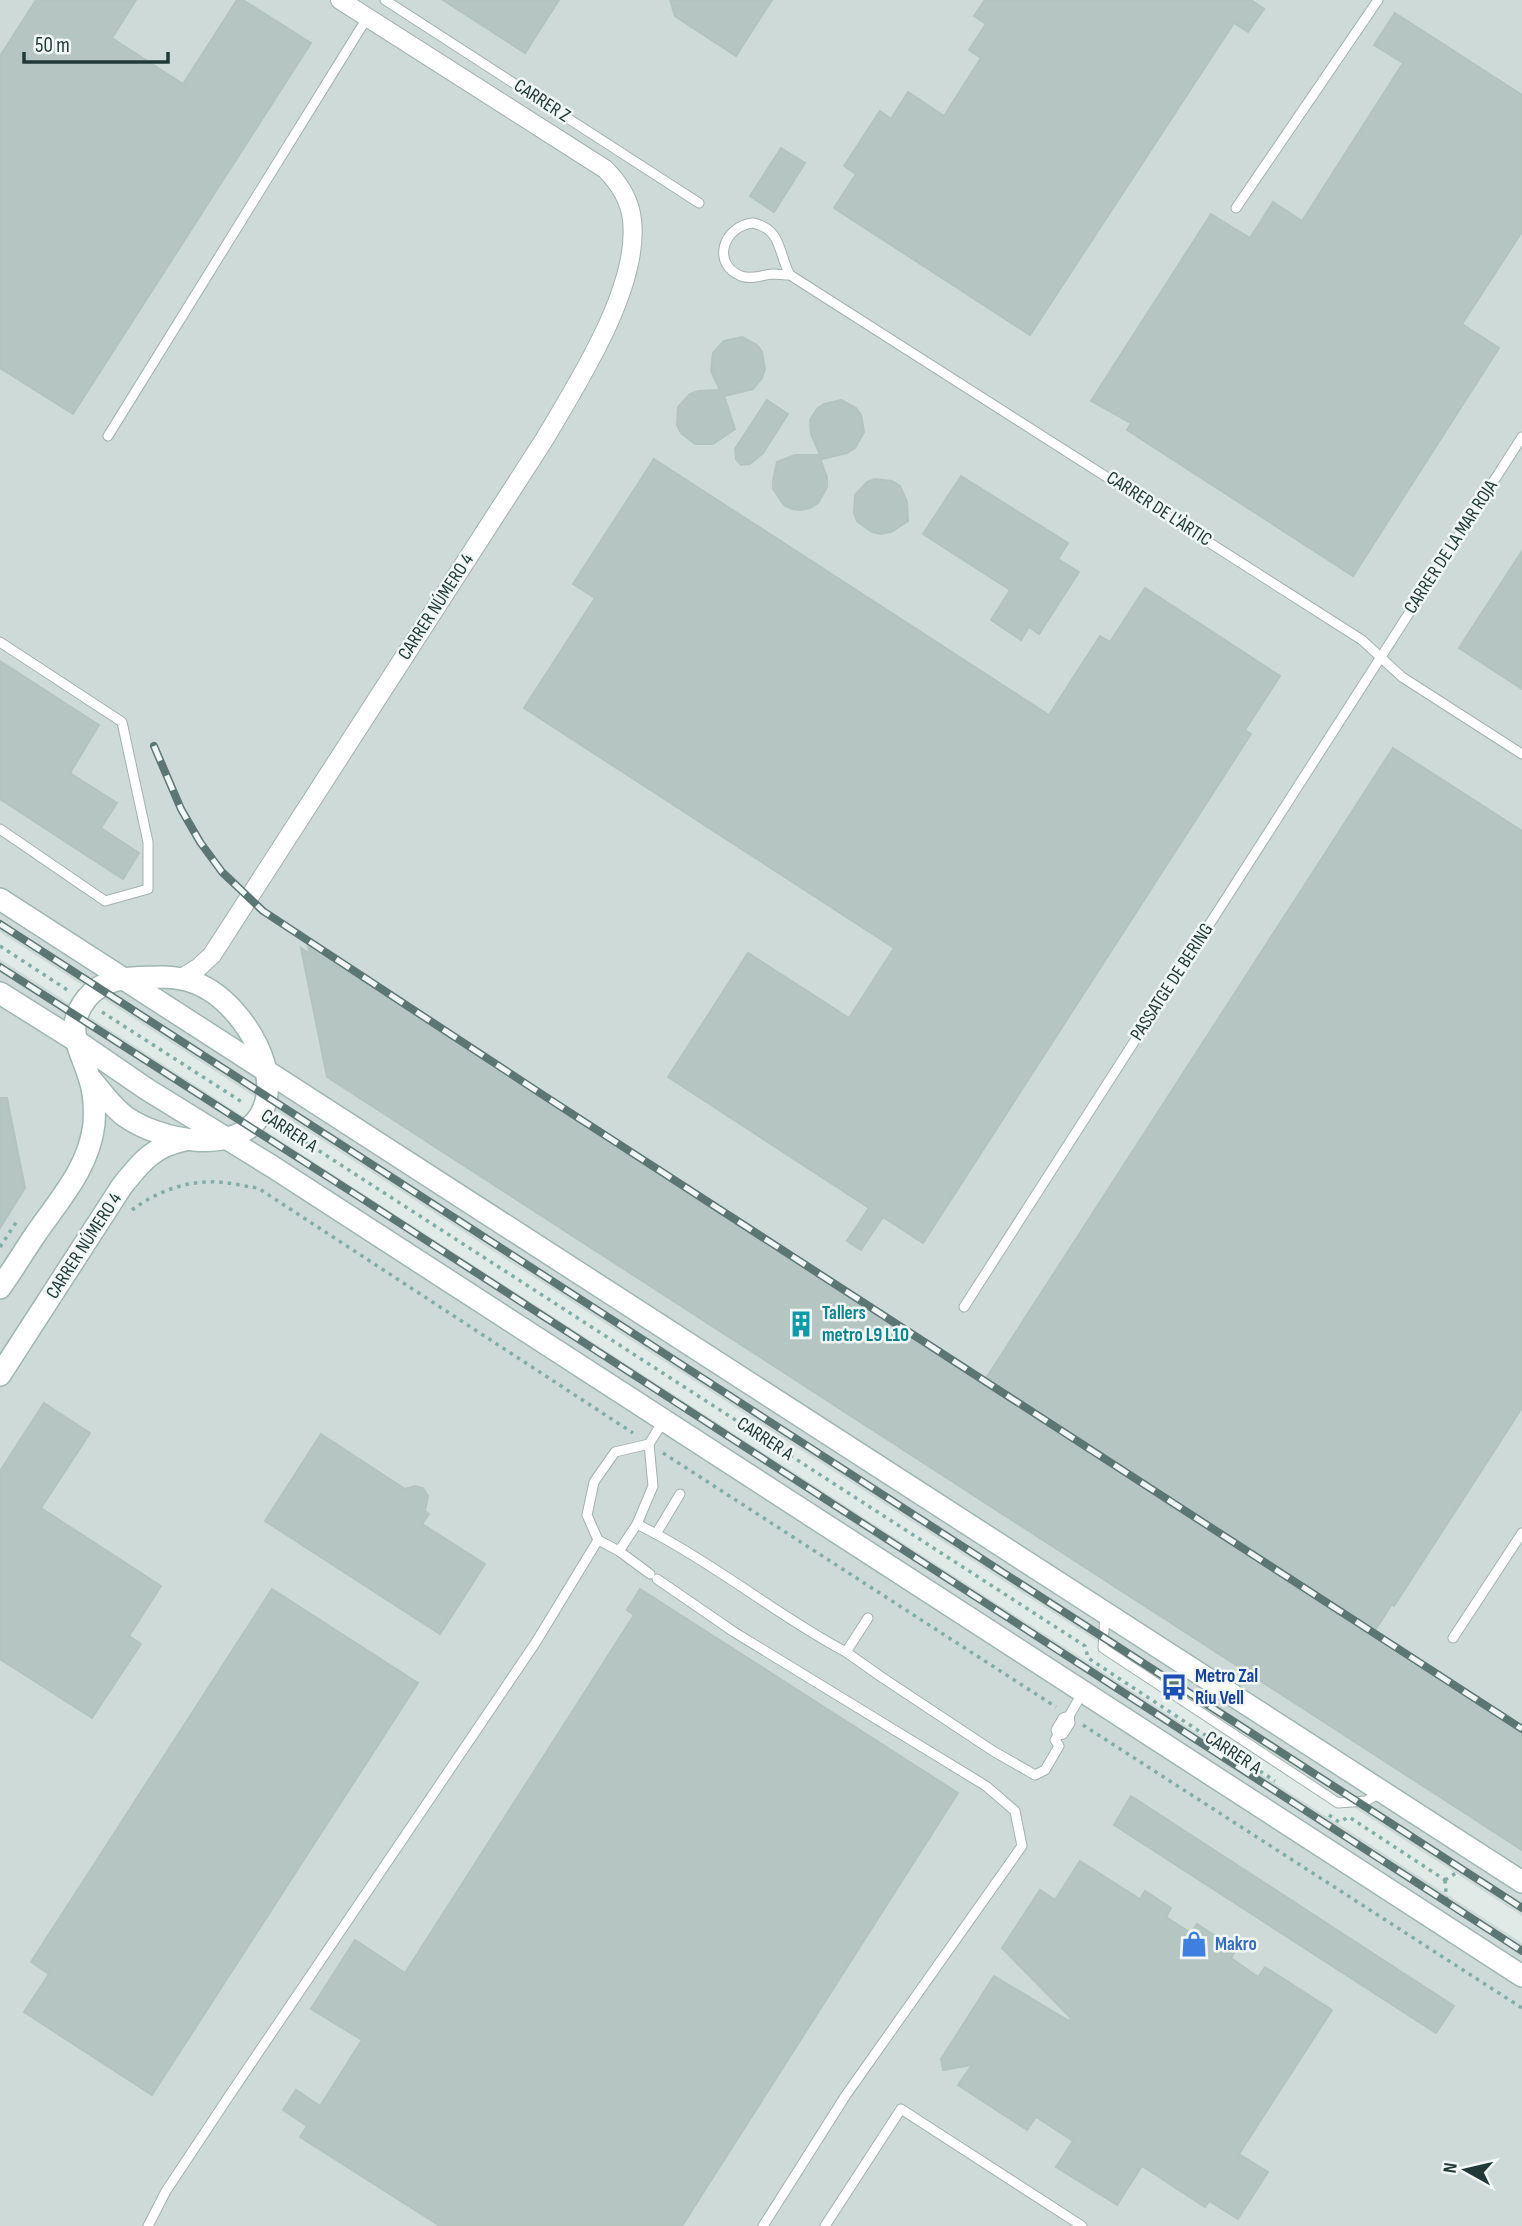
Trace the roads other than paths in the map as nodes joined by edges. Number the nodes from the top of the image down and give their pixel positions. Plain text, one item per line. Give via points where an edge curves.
1 (340, 0) edge
2 (385, 0) edge
3 (1378, 0) edge
4 (367, 18) junction
5 (699, 203) dead end
6 (629, 206) joint
7 (1236, 208) dead end
8 (790, 275) junction
9 (108, 436) dead end
10 (1522, 437) edge
11 (0, 642) edge
12 (1380, 656) junction
13 (1522, 754) edge
14 (0, 830) edge
15 (2, 900) edge
16 (123, 978) junction
17 (180, 979) junction
18 (0, 993) edge
19 (75, 1040) junction
20 (265, 1069) junction
21 (90, 1078) junction
22 (187, 1139) junction
23 (225, 1139) junction
24 (0, 1288) edge
25 (964, 1307) dead end
26 (0, 1375) edge
27 (664, 1420) junction
28 (649, 1444) junction
29 (680, 1494) dead end
30 (636, 1524) junction
31 (1522, 1533) edge
32 (656, 1534) junction
33 (598, 1540) junction
34 (619, 1551) junction
35 (1106, 1612) junction
36 (868, 1618) dead end
37 (1453, 1638) dead end
38 (846, 1651) junction
39 (1083, 1692) junction
40 (1383, 1792) junction
41 (1522, 1882) edge
42 (1522, 1976) edge
43 (148, 2226) edge
44 (763, 2226) edge
45 (825, 2226) edge
46 (1082, 2226) edge

1 - 4 street, CARRER Z
2 - 5 lane, CARRER Z
3 - 7 lane
4 - 6 street, CARRER Z via 605,169
4 - 9 lane
6 - 17 street, CARRER NÚMERO 4 via 632,244 627,266 613,313 587,366 212,955
8 - 8 lane via 770,230 743,224 728,235 725,260 736,274 753,278
8 - 12 lane, CARRER DE L'ÀRTIC via 1339,625
10 - 12 lane, CARRER DE LA MAR ROJA
11 - 14 lane via 122,722 148,842 148,889 105,901
12 - 13 lane, CARRER DE L'ÀRTIC via 1402,677
12 - 25 lane, PASSATGE DE BERING
15 - 16 main road, CARRER A
16 - 17 main road
16 - 19 main road via 104,984 85,1001 75,1024
16 - 20 main road, CARRER A
17 - 20 main road via 212,991 232,1010 253,1038
18 - 19 main road, CARRER A
19 - 21 main road
19 - 23 main road, CARRER A
20 - 23 main road via 268,1088 261,1114 242,1132
20 - 35 main road, CARRER A
21 - 22 main road via 125,1116 162,1134
21 - 24 main road via 94,1124 83,1164
22 - 23 main road
22 - 26 main road, CARRER NÚMERO 4 via 163,1145 136,1168
23 - 27 main road, CARRER A
27 - 28 lane
27 - 39 main road, CARRER A
28 - 30 lane via 653,1486
28 - 33 lane via 615,1452 594,1482 587,1515
29 - 32 lane
30 - 32 lane
30 - 34 lane
31 - 37 lane
32 - 38 lane
33 - 34 lane
33 - 43 lane via 536,1642 166,2191
34 - 44 lane via 734,1632 986,1786 1015,1811 1022,1846 846,2095
35 - 40 main road, CARRER A
35 - 40 lane via 1102,1648 1338,1803 1366,1801
36 - 38 lane
38 - 39 lane via 1035,1775 1045,1769 1059,1746 1057,1738 1070,1723 1069,1716
39 - 42 main road, CARRER A
40 - 41 main road, CARRER A
45 - 46 lane via 901,2109

